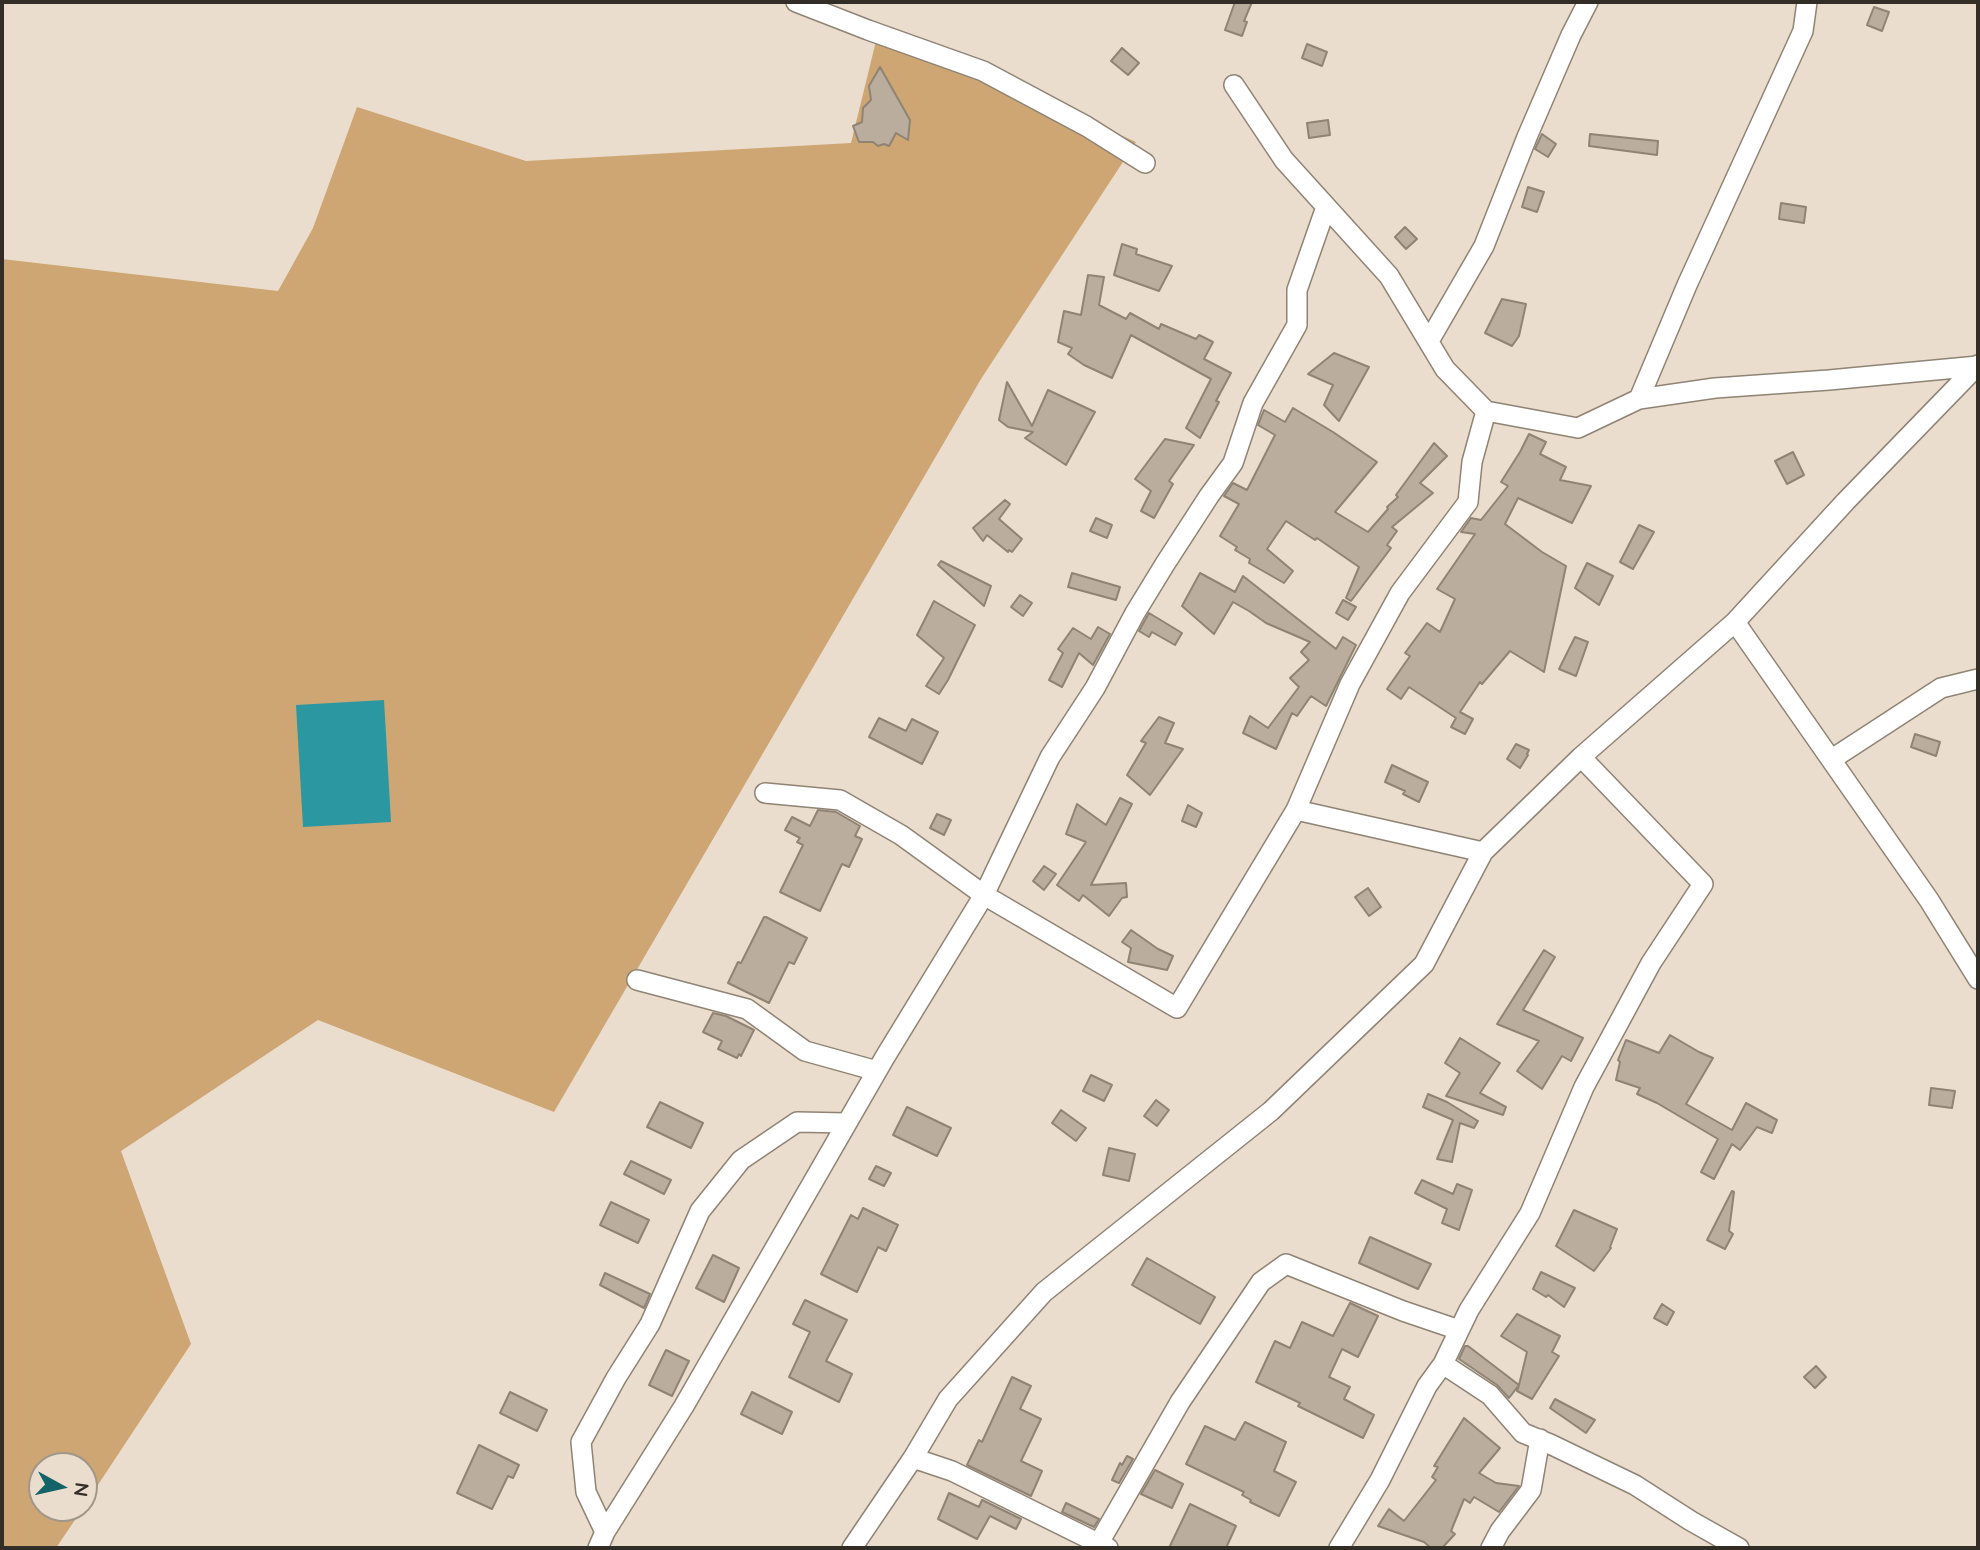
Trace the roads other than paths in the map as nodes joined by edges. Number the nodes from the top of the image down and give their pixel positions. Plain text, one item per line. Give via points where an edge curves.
1 (796, 2) edge
2 (1588, 2) edge
3 (1807, 2) edge
4 (1234, 85) dead end
5 (1144, 163) dead end
6 (1326, 207) junction
7 (1429, 341) junction
8 (1978, 366) edge
9 (1639, 399) junction
10 (1486, 411) junction
11 (1735, 622) junction
12 (1978, 679) edge
13 (1581, 757) junction
14 (1832, 758) junction
15 (765, 793) dead end
16 (1296, 810) junction
17 (1483, 852) junction
18 (984, 895) junction
19 (1978, 979) edge
20 (637, 980) dead end
21 (877, 1071) junction
22 (847, 1123) junction
23 (1460, 1330) junction
24 (1443, 1364) junction
25 (1540, 1439) junction
26 (913, 1458) junction
27 (602, 1540) edge
28 (1101, 1546) edge
29 (852, 1548) edge
30 (1339, 1548) edge
31 (1491, 1548) edge
32 (1740, 1548) edge

1 - 5 street via 984,71
2 - 7 street via 1484,246
3 - 9 street via 1803,31
4 - 6 street via 1284,160
6 - 7 street via 1389,276
6 - 18 street via 1297,290 1297,325 1253,403 1233,463 1165,564 1050,757
7 - 10 street via 1445,369
8 - 9 street via 1715,388
8 - 11 street
9 - 10 street via 1578,428
10 - 16 street via 1472,462 1468,502 1400,593 1350,684
11 - 13 street
11 - 14 street
12 - 14 street via 1941,688
13 - 17 street
13 - 23 street via 1703,884 1651,963 1584,1087 1530,1213
14 - 19 street
15 - 18 street via 840,800 901,835
16 - 17 street
16 - 18 street via 1177,1007
17 - 26 street via 1424,964 1270,1111 1044,1292 948,1399
18 - 21 street
20 - 21 street via 747,1009 805,1051
21 - 22 street
22 - 27 street
22 - 27 street via 797,1122 741,1160 700,1211 650,1324 581,1443 586,1492
23 - 24 street
23 - 28 street via 1286,1264 1261,1282 1180,1402
24 - 25 street via 1490,1395 1523,1433
24 - 30 street
25 - 31 street via 1531,1490
25 - 32 street via 1635,1485
26 - 28 street via 952,1471
26 - 29 street

